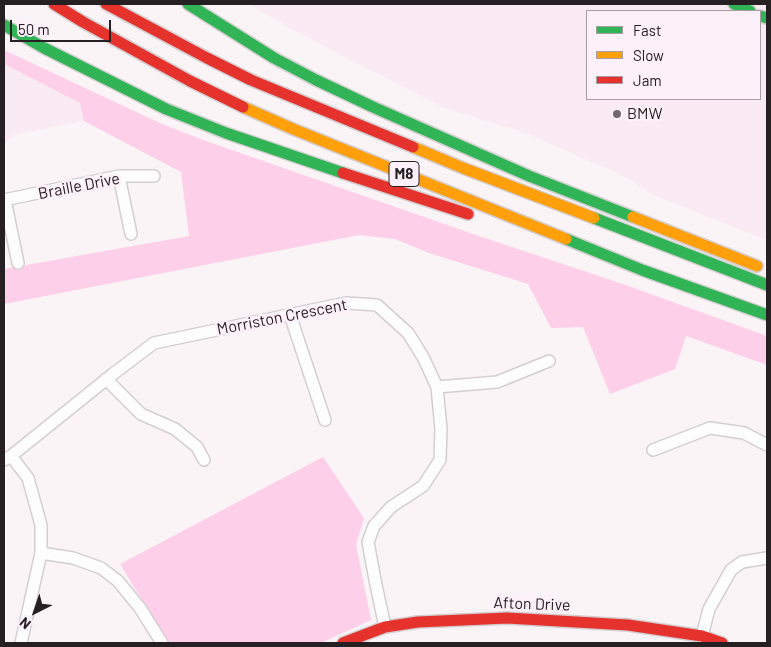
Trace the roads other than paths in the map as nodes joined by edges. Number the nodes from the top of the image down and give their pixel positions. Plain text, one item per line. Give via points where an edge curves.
1 (54, 4) edge
2 (106, 4) edge
3 (188, 4) edge
4 (734, 4) edge
5 (748, 10) edge
6 (4, 25) edge
7 (119, 176) junction
8 (154, 176) dead end
9 (5, 200) edge
10 (476, 216) dead end
11 (494, 222) dead end
12 (131, 234) dead end
13 (18, 263) dead end
14 (642, 270) junction
15 (767, 270) edge
16 (767, 285) edge
17 (290, 314) junction
18 (767, 315) edge
19 (548, 361) dead end
20 (106, 379) junction
21 (436, 387) junction
22 (325, 420) dead end
23 (767, 445) edge
24 (653, 450) dead end
25 (8, 458) edge
26 (204, 460) dead end
27 (41, 553) junction
28 (767, 556) edge
29 (385, 628) junction
30 (702, 636) junction
31 (21, 643) edge
32 (162, 643) edge
33 (343, 643) edge
34 (722, 643) edge

1 - 14 main road, M8 via 133,50 245,108
2 - 16 main road, M8 via 207,58 290,97 463,168
3 - 15 main road via 274,58 373,107 529,176
4 - 5 main road
6 - 10 main road, M8 via 166,109 292,156
7 - 8 street, Braille Drive
7 - 9 street, Braille Drive
7 - 12 street
9 - 13 street
11 - 14 main road, M8
14 - 18 main road, M8
17 - 20 street, Morriston Crescent via 154,342
17 - 21 street, Morriston Crescent via 346,303 377,305 408,332
17 - 22 street
19 - 21 street via 496,382
20 - 25 street, Morriston Crescent
20 - 26 street via 141,414 175,429 186,438
21 - 29 street, Morriston Crescent via 441,429 440,460 423,486 391,507 374,526 368,542
23 - 24 street via 744,433 710,428
25 - 27 street via 28,478 41,525
27 - 31 street
27 - 32 street via 73,558 101,568 118,581 140,608
28 - 30 street via 742,562 731,570 709,609
29 - 30 main road, Afton Drive via 418,622 507,618 628,625
29 - 33 main road, Afton Drive
30 - 34 main road, Afton Drive

